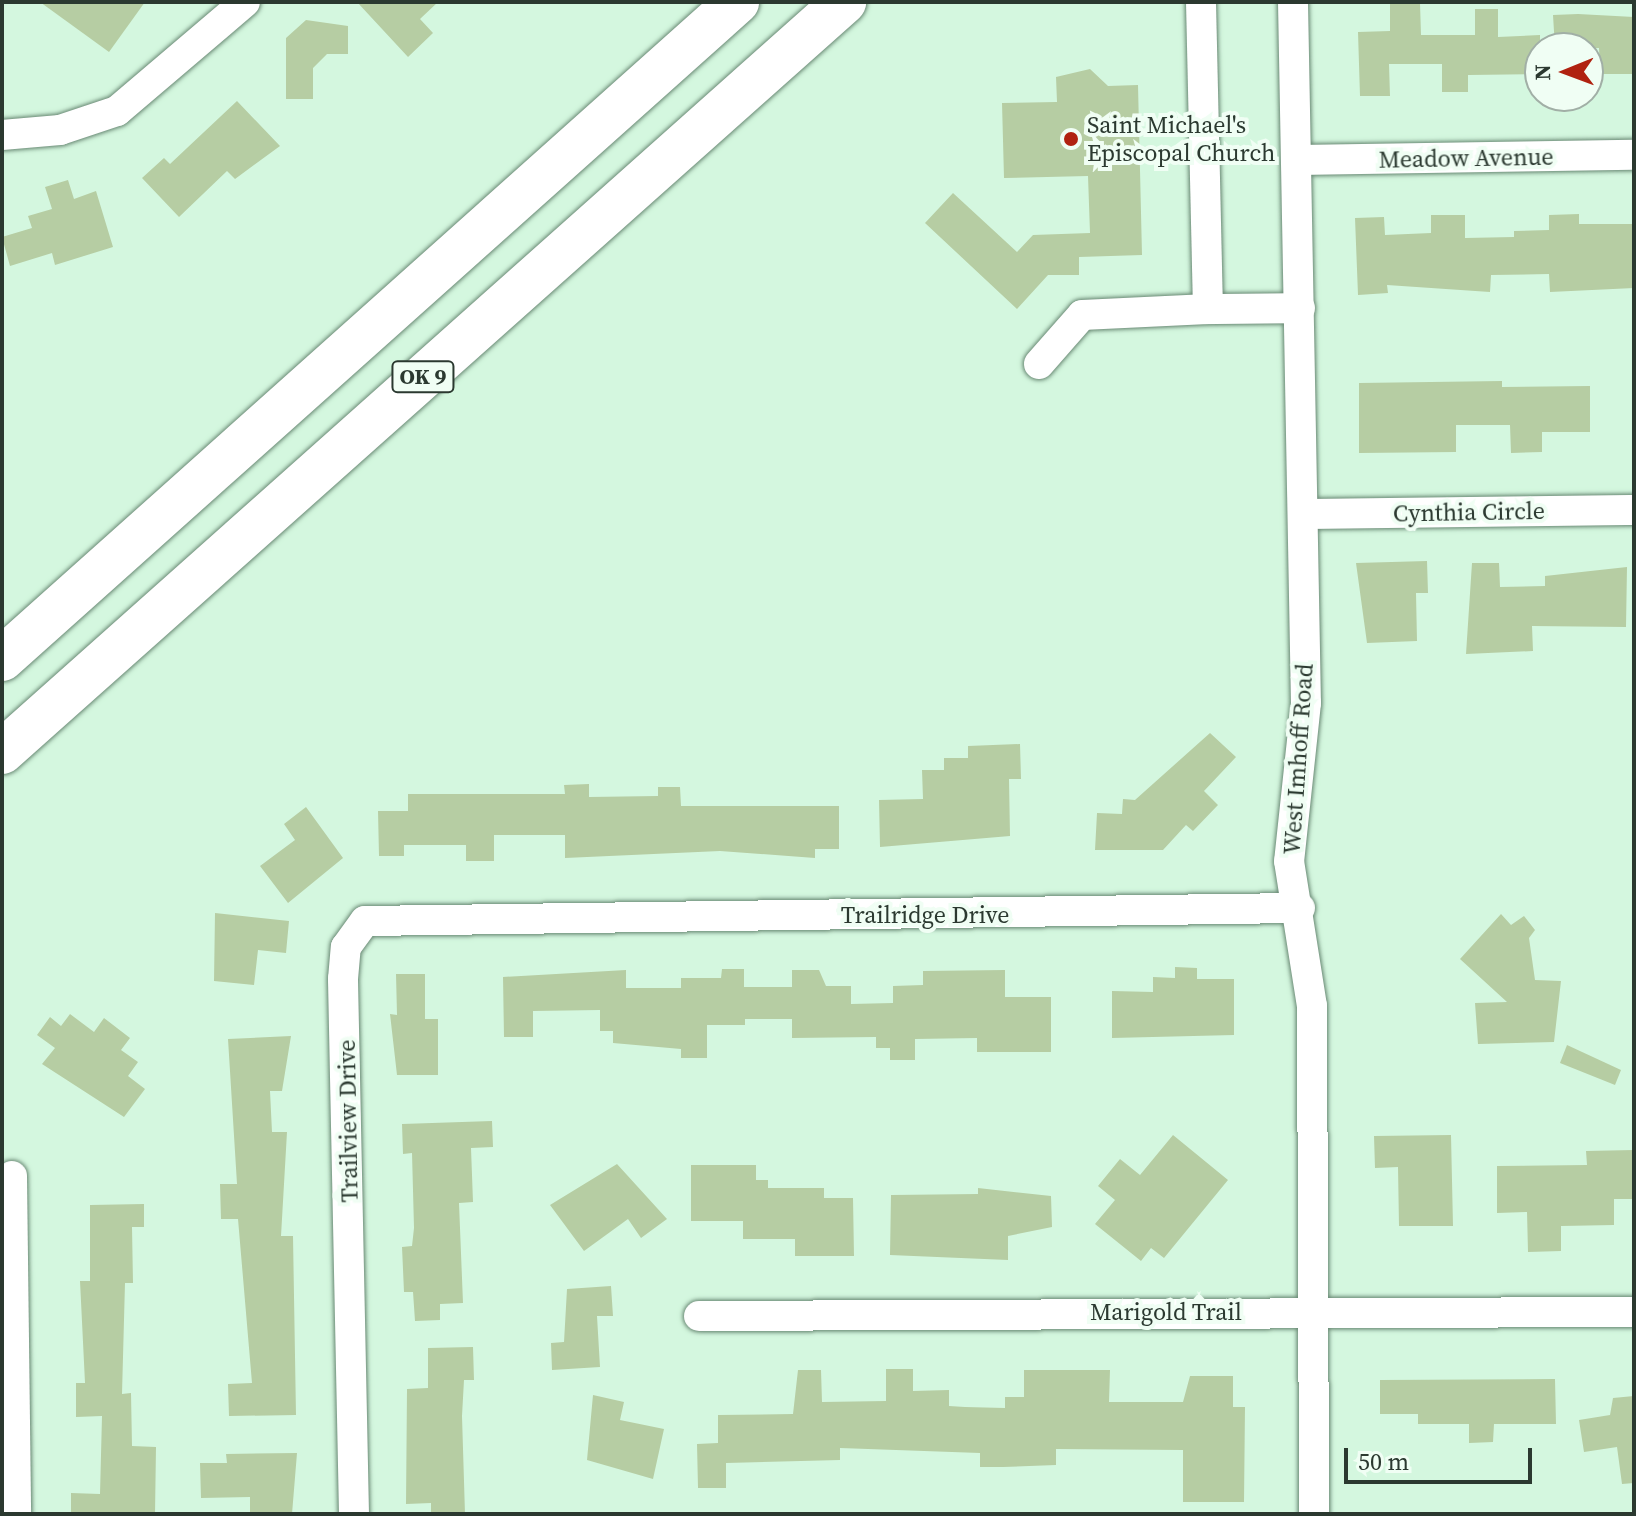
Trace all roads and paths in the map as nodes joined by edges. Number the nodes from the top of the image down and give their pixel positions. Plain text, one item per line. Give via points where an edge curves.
1 (245, 2) edge
2 (737, 2) edge
3 (844, 2) edge
4 (1201, 2) edge
5 (1293, 2) edge
6 (2, 135) edge
7 (1634, 155) edge
8 (1297, 160) junction
9 (1300, 308) junction
10 (1208, 309) junction
11 (1039, 364) dead end
12 (1634, 510) edge
13 (1303, 514) junction
14 (2, 659) edge
15 (2, 752) edge
16 (1300, 908) junction
17 (550, 917) joint
18 (12, 1176) dead end
19 (1317, 1311) junction
20 (1633, 1312) edge
21 (699, 1316) dead end
22 (16, 1514) edge
23 (354, 1514) edge
24 (1314, 1514) edge

1 - 6 street via 117,111 60,130
2 - 14 highway, OK 9
3 - 15 highway, OK 9
4 - 10 street
5 - 8 street, West Imhoff Road
7 - 8 street, Meadow Avenue
8 - 9 street, West Imhoff Road
9 - 10 street
9 - 13 street, West Imhoff Road
10 - 11 street via 1082,315
12 - 13 street, Cynthia Circle
13 - 16 street, West Imhoff Road via 1306,703 1289,861
16 - 17 street, Trailridge Drive
16 - 19 street, West Imhoff Road via 1312,1006
17 - 23 street, Trailview Drive via 383,918 365,921 346,947
18 - 22 street
19 - 20 street, Marigold Trail
19 - 21 street, Marigold Trail
19 - 24 street, West Imhoff Road

